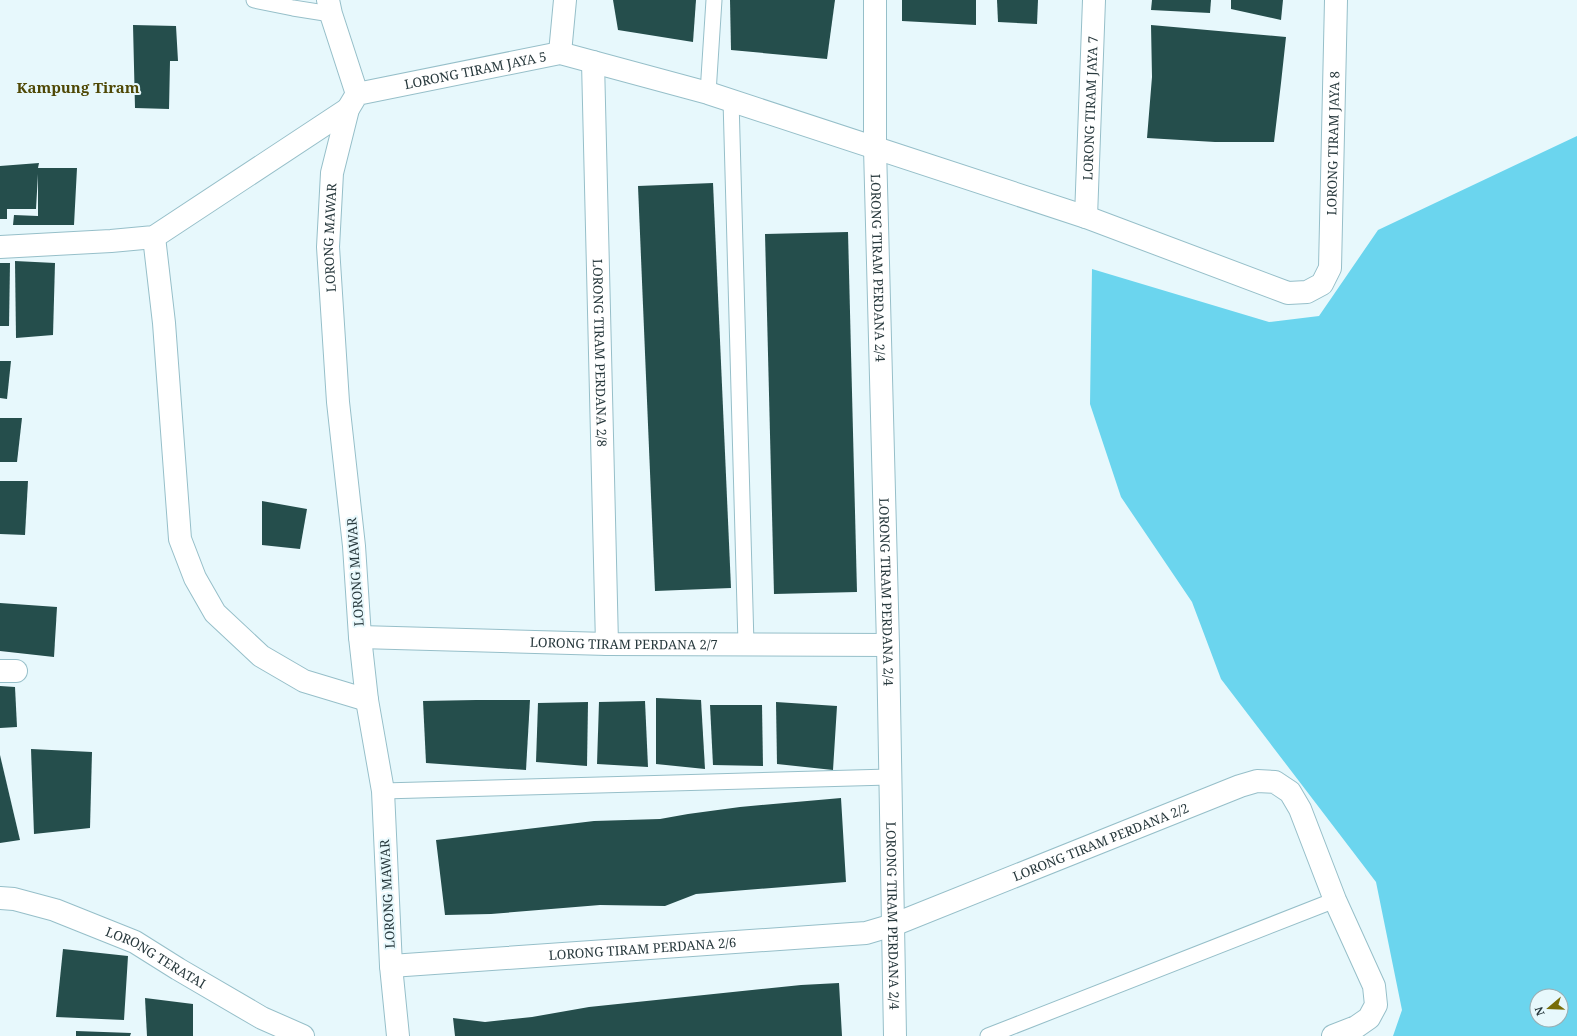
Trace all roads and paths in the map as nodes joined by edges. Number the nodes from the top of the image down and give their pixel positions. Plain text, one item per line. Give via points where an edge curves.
1 (254, 0) edge
2 (565, 0) edge
3 (714, 0) edge
4 (876, 0) edge
5 (1094, 0) edge
6 (1336, 0) edge
7 (330, 7) edge
8 (560, 53) junction
9 (593, 62) junction
10 (708, 93) junction
11 (731, 100) junction
12 (352, 101) junction
13 (875, 148) junction
14 (1086, 216) junction
15 (154, 236) junction
16 (0, 247) edge
17 (360, 637) junction
18 (608, 644) junction
19 (746, 644) junction
20 (888, 645) junction
21 (367, 700) junction
22 (889, 777) junction
23 (383, 791) junction
24 (0, 898) edge
25 (1335, 900) junction
26 (893, 925) junction
27 (390, 966) junction
28 (303, 1036) edge
29 (398, 1036) edge
30 (895, 1036) edge
31 (988, 1036) edge
32 (1333, 1036) edge

1 - 7 lane
2 - 8 street, LORONG TIRAM JAYA 5
3 - 10 lane
4 - 13 street, LORONG TIRAM PERDANA 2/4
5 - 14 street, LORONG TIRAM JAYA 7
6 - 14 street, LORONG TIRAM JAYA 8 via 1330,268 1322,284 1306,292 1288,293
7 - 12 street
8 - 9 street
8 - 12 street, LORONG TIRAM JAYA 5
9 - 10 street
9 - 18 street, LORONG TIRAM PERDANA 2/8
10 - 11 street
11 - 13 street
11 - 19 lane
12 - 15 street
12 - 17 street, LORONG MAWAR via 332,173 328,247 338,402 354,546
13 - 14 street
13 - 20 street, LORONG TIRAM PERDANA 2/4
15 - 16 street
15 - 21 street via 164,323 180,539 195,578 215,613 261,656 304,681
17 - 18 street, LORONG TIRAM PERDANA 2/7
17 - 21 street, LORONG MAWAR
18 - 19 street, LORONG TIRAM PERDANA 2/7
19 - 20 street, LORONG TIRAM PERDANA 2/7
20 - 22 street, LORONG TIRAM PERDANA 2/4
21 - 23 street, LORONG MAWAR
22 - 23 lane
22 - 26 street, LORONG TIRAM PERDANA 2/4
23 - 27 street, LORONG MAWAR
24 - 28 street, LORONG TERATAI via 14,899 55,910 134,942 262,1018
25 - 26 street, LORONG TIRAM PERDANA 2/2 via 1300,809 1290,792 1275,782 1257,781
25 - 31 lane
25 - 32 street, LORONG TIRAM PERDANA 2/2 via 1374,986 1376,1005 1368,1018 1356,1027
26 - 27 street, LORONG TIRAM PERDANA 2/6 via 866,932
26 - 30 street, LORONG TIRAM PERDANA 2/4
27 - 29 street, LORONG MAWAR

